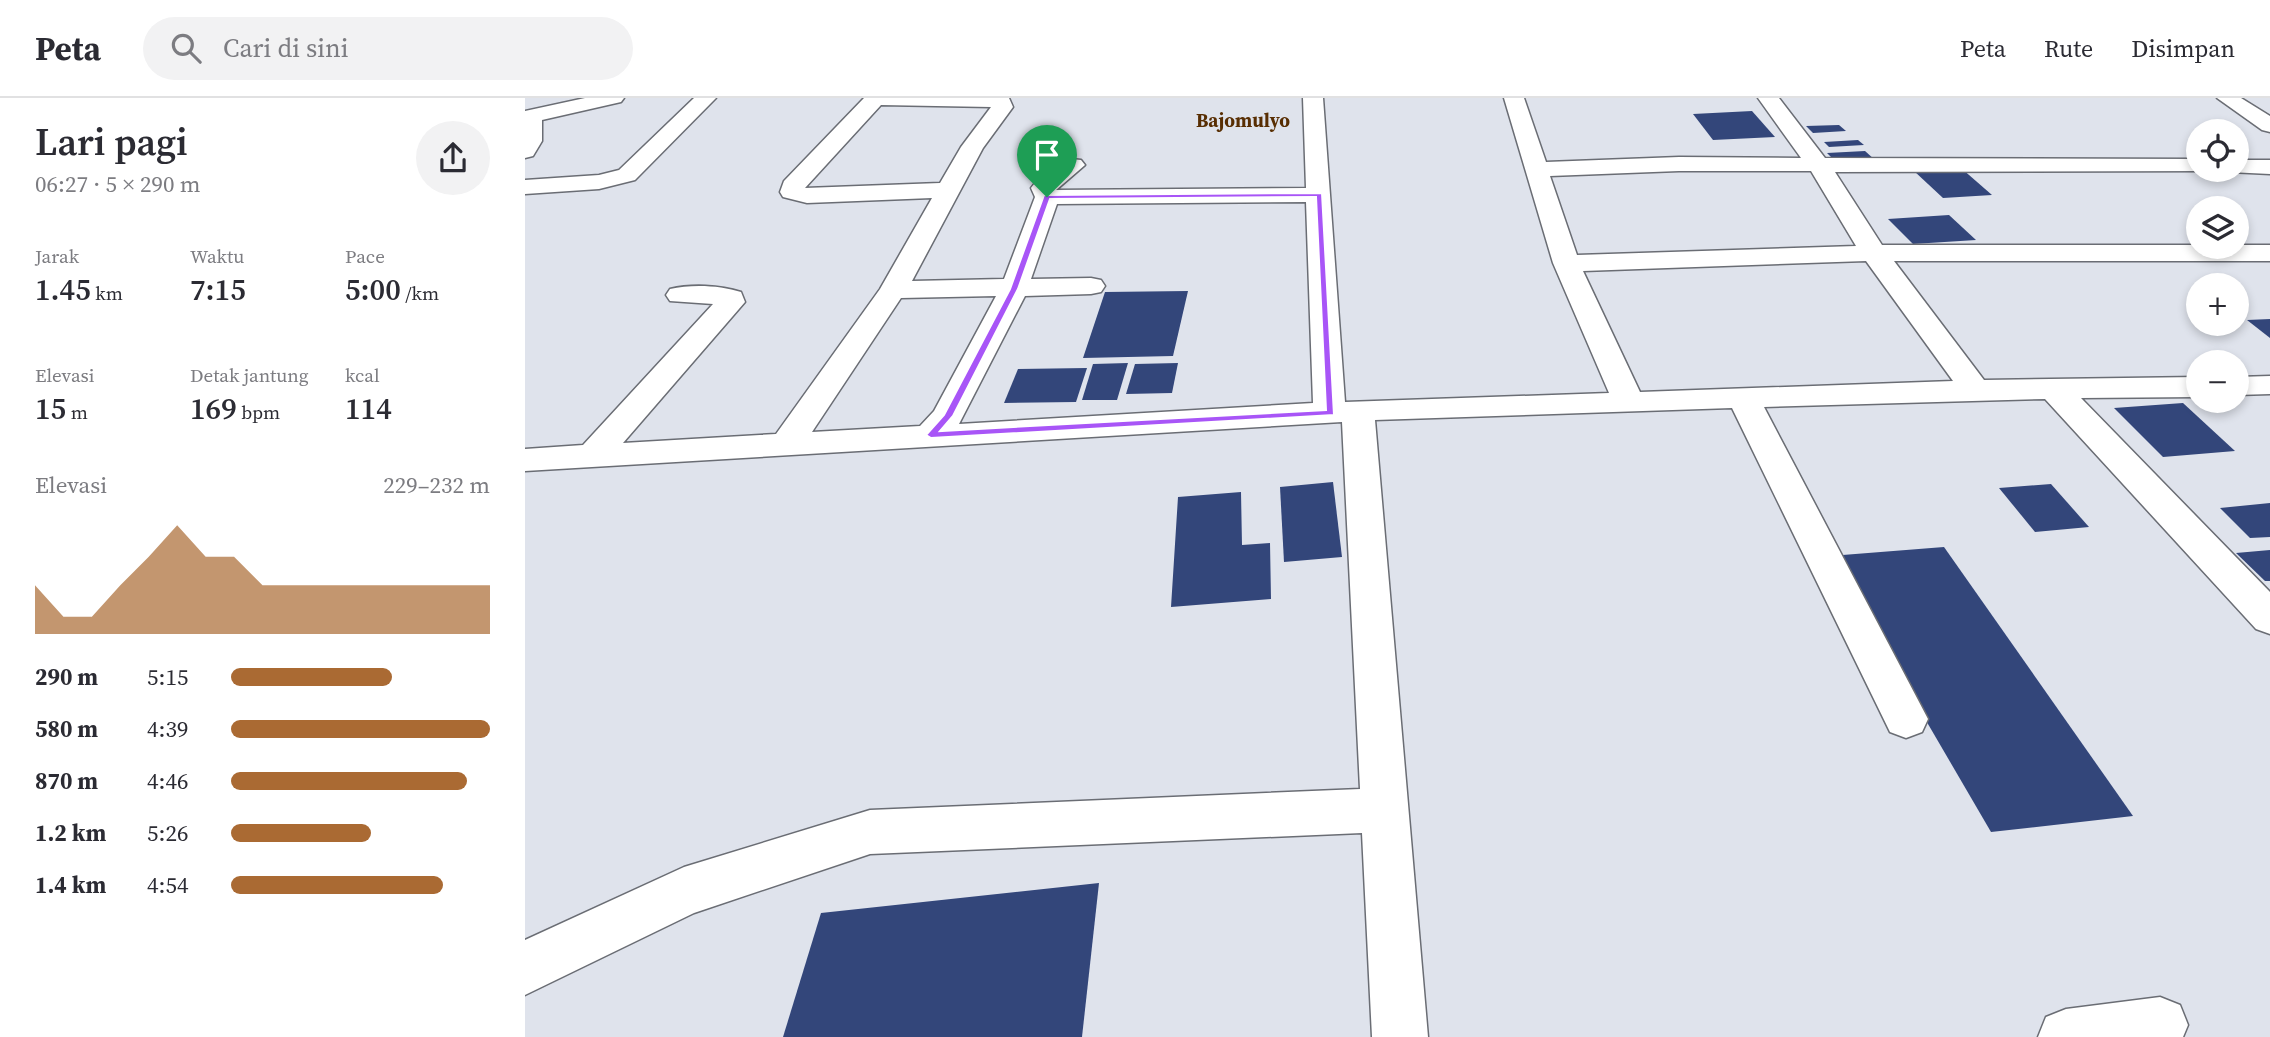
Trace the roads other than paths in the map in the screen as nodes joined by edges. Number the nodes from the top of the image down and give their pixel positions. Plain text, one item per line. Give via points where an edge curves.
1 (614, 98) edge
2 (706, 98) edge
3 (876, 98) edge
4 (1313, 98) edge
5 (1514, 98) edge
6 (1768, 98) edge
7 (2227, 98) edge
8 (528, 117) edge
9 (2270, 125) edge
10 (525, 151) edge
11 (1818, 164) junction
12 (1073, 165) dead end
13 (2186, 166) edge
14 (2249, 167) edge
15 (2270, 167) edge
16 (1536, 169) junction
17 (525, 187) edge
18 (950, 190) junction
19 (1320, 195) junction
20 (1047, 197) junction
21 (1874, 253) junction
22 (2270, 253) edge
23 (1566, 263) junction
24 (1091, 286) dead end
25 (1014, 289) junction
26 (893, 290) junction
27 (680, 295) dead end
28 (2270, 385) edge
29 (2249, 386) edge
30 (2186, 387) edge
31 (1975, 390) junction
32 (2055, 390) junction
33 (1743, 398) junction
34 (1628, 400) junction
35 (1344, 412) junction
36 (931, 435) junction
37 (786, 445) junction
38 (592, 457) junction
39 (525, 460) edge
40 (2270, 618) edge
41 (1906, 719) dead end
42 (1385, 810) junction
43 (525, 968) edge
44 (2160, 1025) dead end
45 (1400, 1037) edge
46 (2066, 1037) edge

1 - 8 street
2 - 17 street via 627,175 599,182
3 - 18 street via 1000,100 1002,107 972,147
3 - 18 street via 792,192 807,196
4 - 19 street
5 - 16 street
6 - 11 street
7 - 9 street
8 - 10 street via 531,141
11 - 13 street
11 - 16 street
11 - 21 street
12 - 20 street via 1043,188
14 - 15 street
16 - 23 street
18 - 26 street
19 - 20 street
19 - 35 street
20 - 25 street
21 - 22 street
21 - 23 street
21 - 31 street
23 - 34 street
24 - 25 street
25 - 26 street
25 - 36 street via 949,416
26 - 37 street
27 - 38 street via 725,296 731,302
28 - 29 street
30 - 32 street
31 - 32 street
31 - 33 street
32 - 40 street
33 - 34 street
33 - 41 street
34 - 35 street
35 - 36 street
35 - 42 street
36 - 37 street
37 - 38 street
38 - 39 street
42 - 43 street via 870,832 684,892
42 - 45 street
44 - 46 street

